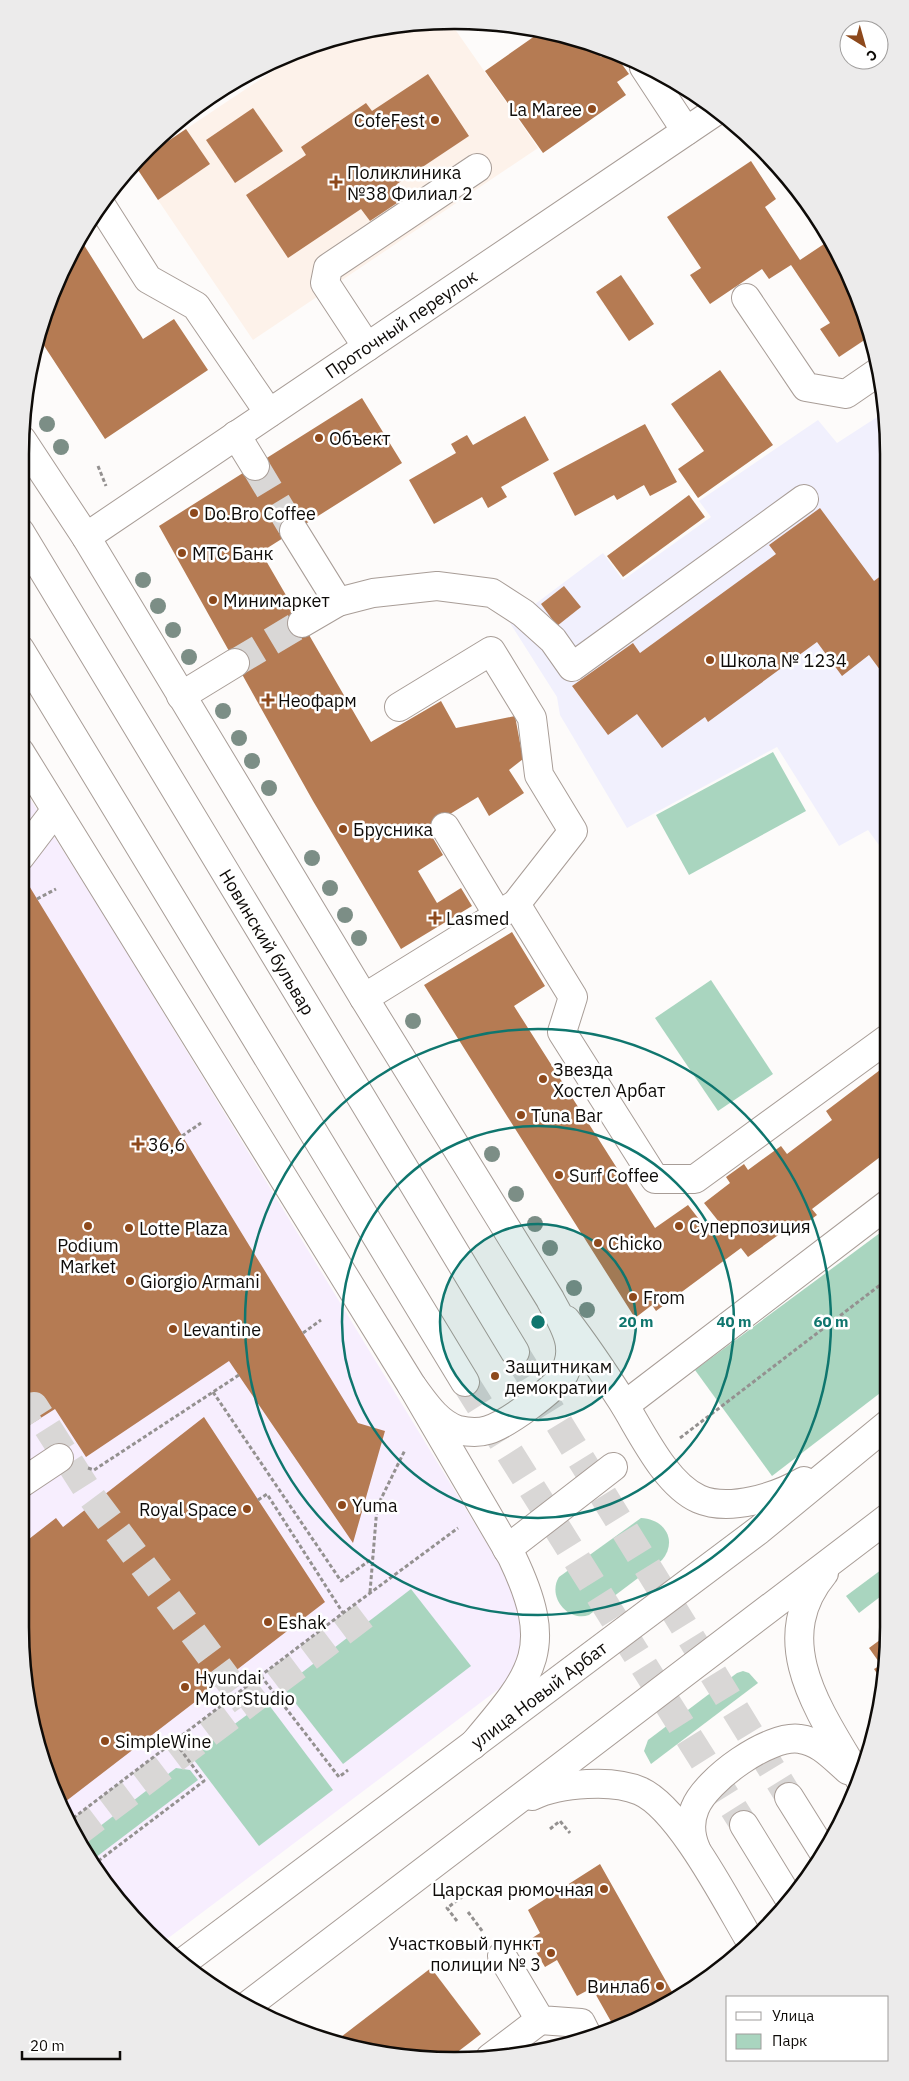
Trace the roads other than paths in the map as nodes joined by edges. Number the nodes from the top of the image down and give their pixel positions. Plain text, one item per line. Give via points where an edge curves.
1 (650, 77) edge
2 (711, 115) edge
3 (686, 131) junction
4 (477, 168) dead end
5 (105, 212) edge
6 (746, 298) dead end
7 (367, 347) junction
8 (873, 376) edge
9 (269, 413) junction
10 (236, 435) junction
11 (29, 451) edge
12 (255, 466) tunnel mouth
13 (804, 499) dead end
14 (294, 531) tunnel mouth
15 (86, 537) junction
16 (29, 547) edge
17 (338, 602) junction
18 (302, 623) tunnel mouth
19 (235, 663) tunnel mouth
20 (29, 664) edge
21 (181, 696) junction
22 (399, 707) dead end
23 (29, 767) edge
24 (55, 810) junction
25 (445, 827) dead end
26 (29, 845) edge
27 (507, 909) junction
28 (364, 998) junction
29 (880, 1044) edge
30 (880, 1210) edge
31 (550, 1299) junction
32 (515, 1352) tunnel mouth
33 (465, 1382) tunnel mouth
34 (412, 1386) junction
35 (625, 1405) junction
36 (880, 1430) edge
37 (847, 1456) junction
38 (59, 1458) dead end
39 (613, 1467) dead end
40 (29, 1478) edge
41 (880, 1524) edge
42 (848, 1548) junction
43 (507, 1549) junction
44 (473, 1744) junction
45 (855, 1771) edge
46 (853, 1775) edge
47 (789, 1796) tunnel mouth
48 (512, 1805) junction
49 (744, 1825) tunnel mouth
50 (819, 1845) edge
51 (697, 1853) junction
52 (786, 1893) edge
53 (748, 1935) edge
54 (502, 1956) dead end
55 (188, 1958) edge
56 (253, 2001) edge
57 (540, 2020) junction
58 (586, 2032) edge
59 (501, 2050) edge

1 - 3 main road
2 - 3 main road, Проточный переулок
3 - 7 main road, Проточный переулок
4 - 7 main road via 328,268 325,283
5 - 9 main road via 148,279 196,306
6 - 8 main road via 806,387 846,394
7 - 9 main road, Проточный переулок
9 - 10 main road, Проточный переулок
10 - 12 main road
10 - 15 main road, Проточный переулок
11 - 15 main road
13 - 17 main road via 572,667 553,640 523,613 492,594 438,586 373,593
14 - 17 main road
15 - 21 main road
16 - 32 main road, Новинский бульвар
17 - 18 main road
19 - 21 main road
20 - 33 main road
21 - 28 main road
22 - 27 main road via 491,651 532,718 540,775 573,831
23 - 24 main road
24 - 26 main road
24 - 34 main road
25 - 27 main road
27 - 28 main road
27 - 29 main road via 573,997 562,1032 655,1179 695,1178
28 - 31 main road
30 - 35 main road
31 - 34 main road via 571,1346 570,1358 556,1384 505,1423 486,1431 457,1430 438,1418
31 - 35 main road via 590,1351
34 - 43 main road
35 - 37 main road via 672,1478 698,1498 713,1503 760,1499 799,1484
36 - 37 main road, улица Новый Арбат
37 - 44 main road, улица Новый Арбат via 759,1530
38 - 40 main road
39 - 43 main road
41 - 42 main road
42 - 45 main road via 815,1584 802,1613 799,1644 803,1672 813,1698
42 - 48 main road
43 - 44 main road via 524,1582 534,1612 536,1637 533,1659 509,1703
44 - 55 main road, улица Новый Арбат
46 - 51 main road via 812,1742 794,1738 778,1741 722,1774 699,1799 691,1830
47 - 50 main road
48 - 51 main road via 537,1793 583,1784 618,1785 638,1790 662,1806
48 - 56 main road
49 - 52 main road
51 - 53 main road
54 - 57 main road
57 - 58 main road via 581,2024
57 - 59 main road

